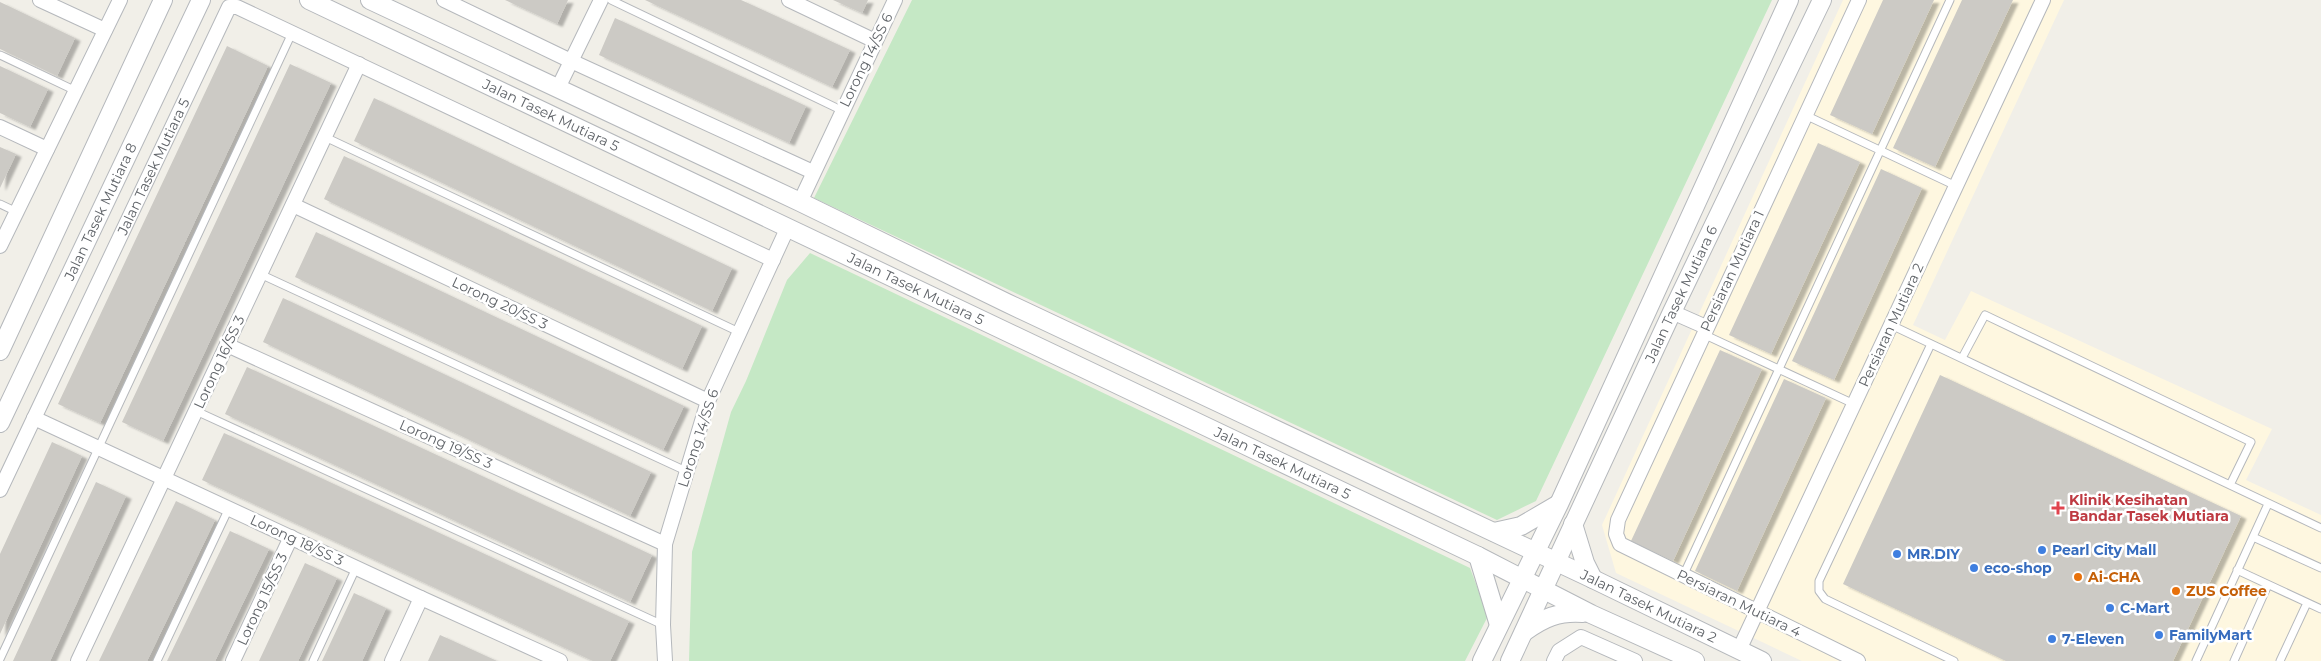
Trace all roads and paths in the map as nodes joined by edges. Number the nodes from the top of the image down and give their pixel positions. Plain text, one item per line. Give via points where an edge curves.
1 (40, 0) edge
2 (120, 0) edge
3 (163, 0) edge
4 (201, 0) edge
5 (309, 0) edge
6 (370, 0) edge
7 (444, 0) edge
8 (601, 0) edge
9 (611, 0) edge
10 (789, 0) edge
11 (894, 0) edge
12 (1789, 0) edge
13 (1822, 0) edge
14 (1859, 0) edge
15 (1950, 0) edge
16 (2043, 0) edge
17 (105, 30) junction
18 (292, 33) junction
19 (875, 41) junction
20 (0, 55) edge
21 (359, 64) junction
22 (570, 65) junction
23 (1750, 83) junction
24 (559, 87) junction
25 (76, 91) junction
26 (1776, 97) junction
27 (841, 110) junction
28 (1805, 115) junction
29 (0, 128) edge
30 (325, 137) junction
31 (46, 150) junction
32 (1880, 151) junction
33 (813, 172) junction
34 (1956, 186) junction
35 (800, 202) junction
36 (0, 204) edge
37 (292, 205) junction
38 (17, 212) junction
39 (787, 229) junction
40 (0, 246) edge
41 (774, 260) junction
42 (260, 274) junction
43 (1006, 303) junction
44 (1672, 312) junction
45 (1891, 324) junction
46 (998, 327) junction
47 (1704, 331) junction
48 (739, 332) junction
49 (1931, 344) junction
50 (227, 345) junction
51 (0, 351) edge
52 (1962, 358) junction
53 (1778, 370) junction
54 (708, 401) junction
55 (1854, 404) junction
56 (196, 411) junction
57 (34, 418) junction
58 (0, 423) edge
59 (99, 448) junction
60 (686, 472) junction
61 (164, 478) junction
62 (2230, 485) junction
63 (0, 490) edge
64 (1559, 504) junction
65 (2268, 504) junction
66 (229, 508) junction
67 (1573, 524) junction
68 (2321, 528) edge
69 (1494, 532) junction
70 (291, 537) junction
71 (2253, 537) junction
72 (666, 544) junction
73 (1620, 544) joint
74 (1535, 552) junction
75 (1478, 556) junction
76 (1556, 562) junction
77 (356, 568) junction
78 (2321, 568) edge
79 (2237, 570) junction
80 (1683, 576) junction
81 (1592, 578) junction
82 (1522, 579) junction
83 (2268, 585) junction
84 (1542, 590) junction
85 (421, 598) junction
86 (2307, 602) junction
87 (2321, 609) edge
88 (1756, 612) junction
89 (1591, 614) junction
90 (663, 625) junction
91 (1499, 625) junction
92 (1524, 633) junction
93 (1738, 650) junction
94 (0, 659) edge
95 (78, 661) edge
96 (157, 661) edge
97 (233, 661) edge
98 (313, 661) edge
99 (392, 661) edge
100 (560, 661) edge
101 (665, 661) edge
102 (1482, 661) edge
103 (1510, 661) edge
104 (1554, 661) edge
105 (1635, 661) edge
106 (1695, 661) edge
107 (1762, 661) edge
108 (1858, 661) edge
109 (1954, 661) edge
110 (2196, 661) edge
111 (2234, 661) edge
112 (2280, 661) edge

1 - 17 street
2 - 17 street
3 - 51 street
4 - 58 street, Jalan Tasek Mutiara 8
5 - 39 street, Jalan Tasek Mutiara 5
6 - 24 street, Jalan Tasek Mutiara 5
7 - 22 street
8 - 22 street
9 - 27 lane
10 - 19 street
11 - 19 street, Lorong 14/SS 6
12 - 23 street, Jalan Tasek Mutiara 6
13 - 26 street, Jalan Tasek Mutiara 6
14 - 28 street, Persiaran Mutiara 1
15 - 32 lane
16 - 34 street, Persiaran Mutiara 2
17 - 25 street
18 - 21 street, Jalan Tasek Mutiara 5
18 - 57 street, Jalan Tasek Mutiara 5 via 237,7 229,7
18 - 59 lane
19 - 27 street, Lorong 14/SS 6
20 - 25 lane
21 - 30 street, Lorong 16/SS 3
21 - 41 street, Jalan Tasek Mutiara 5
22 - 24 street
22 - 33 street
23 - 26 street
23 - 64 street, Jalan Tasek Mutiara 6
24 - 35 street, Jalan Tasek Mutiara 5
25 - 31 street
26 - 44 street, Jalan Tasek Mutiara 6
27 - 33 street, Lorong 14/SS 6
28 - 32 lane
28 - 47 street, Persiaran Mutiara 1
29 - 31 street
30 - 37 street, Lorong 16/SS 3
30 - 48 lane
31 - 38 street
32 - 34 lane
32 - 53 lane
33 - 35 street, Lorong 14/SS 6
34 - 45 street, Persiaran Mutiara 2
35 - 43 street, Jalan Tasek Mutiara 5
36 - 38 lane
37 - 42 street, Lorong 16/SS 3
37 - 54 street, Lorong 20/SS 3
38 - 40 street
39 - 41 street, Lorong 14/SS 6
39 - 46 street, Jalan Tasek Mutiara 5
41 - 48 street, Lorong 14/SS 6
42 - 50 street, Lorong 16/SS 3
42 - 60 lane
43 - 46 street
43 - 69 street, Jalan Tasek Mutiara 5
44 - 47 street
44 - 67 street, Jalan Tasek Mutiara 6
45 - 49 lane
45 - 55 street, Persiaran Mutiara 2
46 - 75 street, Jalan Tasek Mutiara 5
47 - 53 lane
47 - 73 street, Persiaran Mutiara 1 via 1618,520 1616,534
48 - 54 street, Lorong 14/SS 6
49 - 52 lane
49 - 109 lane via 1819,581 1819,591 1825,599
50 - 56 street, Lorong 16/SS 3
50 - 72 street, Lorong 19/SS 3
52 - 62 lane
52 - 62 lane via 1985,315 2250,442
53 - 55 lane
53 - 80 lane
54 - 60 street, Lorong 14/SS 6
55 - 88 street, Persiaran Mutiara 2
56 - 61 street, Lorong 16/SS 3
56 - 90 lane
57 - 59 street, Lorong 18/SS 3
57 - 63 street, Jalan Tasek Mutiara 5
59 - 61 street, Lorong 18/SS 3
59 - 94 lane
60 - 72 street, Lorong 14/SS 6
61 - 66 street, Lorong 18/SS 3
61 - 95 street, Lorong 16/SS 3
62 - 65 lane
64 - 69 street via 1521,526
64 - 74 street, Jalan Tasek Mutiara 6
65 - 68 lane
65 - 71 lane
66 - 70 street, Lorong 18/SS 3
66 - 96 lane
67 - 76 street, Jalan Tasek Mutiara 6
67 - 81 street
69 - 74 street, Jalan Tasek Mutiara 5
70 - 77 street, Lorong 18/SS 3
70 - 97 street, Lorong 15/SS 3
71 - 78 lane
71 - 79 lane
72 - 90 street, Lorong 14/SS 6
73 - 80 street, Persiaran Mutiara 4
74 - 76 street, Jalan Tasek Mutiara 2
74 - 82 street, Jalan Tasek Mutiara 6
75 - 82 street, Jalan Tasek Mutiara 5
75 - 91 street
76 - 81 street, Jalan Tasek Mutiara 2
76 - 84 street, Jalan Tasek Mutiara 6
77 - 85 street, Lorong 18/SS 3
77 - 98 lane
79 - 83 lane
79 - 110 lane
80 - 88 street, Persiaran Mutiara 4
81 - 93 street, Jalan Tasek Mutiara 2
82 - 84 street, Jalan Tasek Mutiara 2
82 - 91 street, Jalan Tasek Mutiara 6
83 - 86 lane
83 - 111 lane
84 - 89 street, Jalan Tasek Mutiara 2
84 - 92 street, Jalan Tasek Mutiara 6
85 - 99 street
85 - 100 street, Lorong 18/SS 3
86 - 87 lane
86 - 112 lane
88 - 93 street, Persiaran Mutiara 2
88 - 108 street, Persiaran Mutiara 4
89 - 92 street via 1568,611 1552,615
89 - 106 street, Jalan Tasek Mutiara 2
90 - 101 street, Lorong 14/SS 6
91 - 102 street, Jalan Tasek Mutiara 6
92 - 103 street, Jalan Tasek Mutiara 6
93 - 107 street, Jalan Tasek Mutiara 2
104 - 105 street via 1559,651 1582,636

